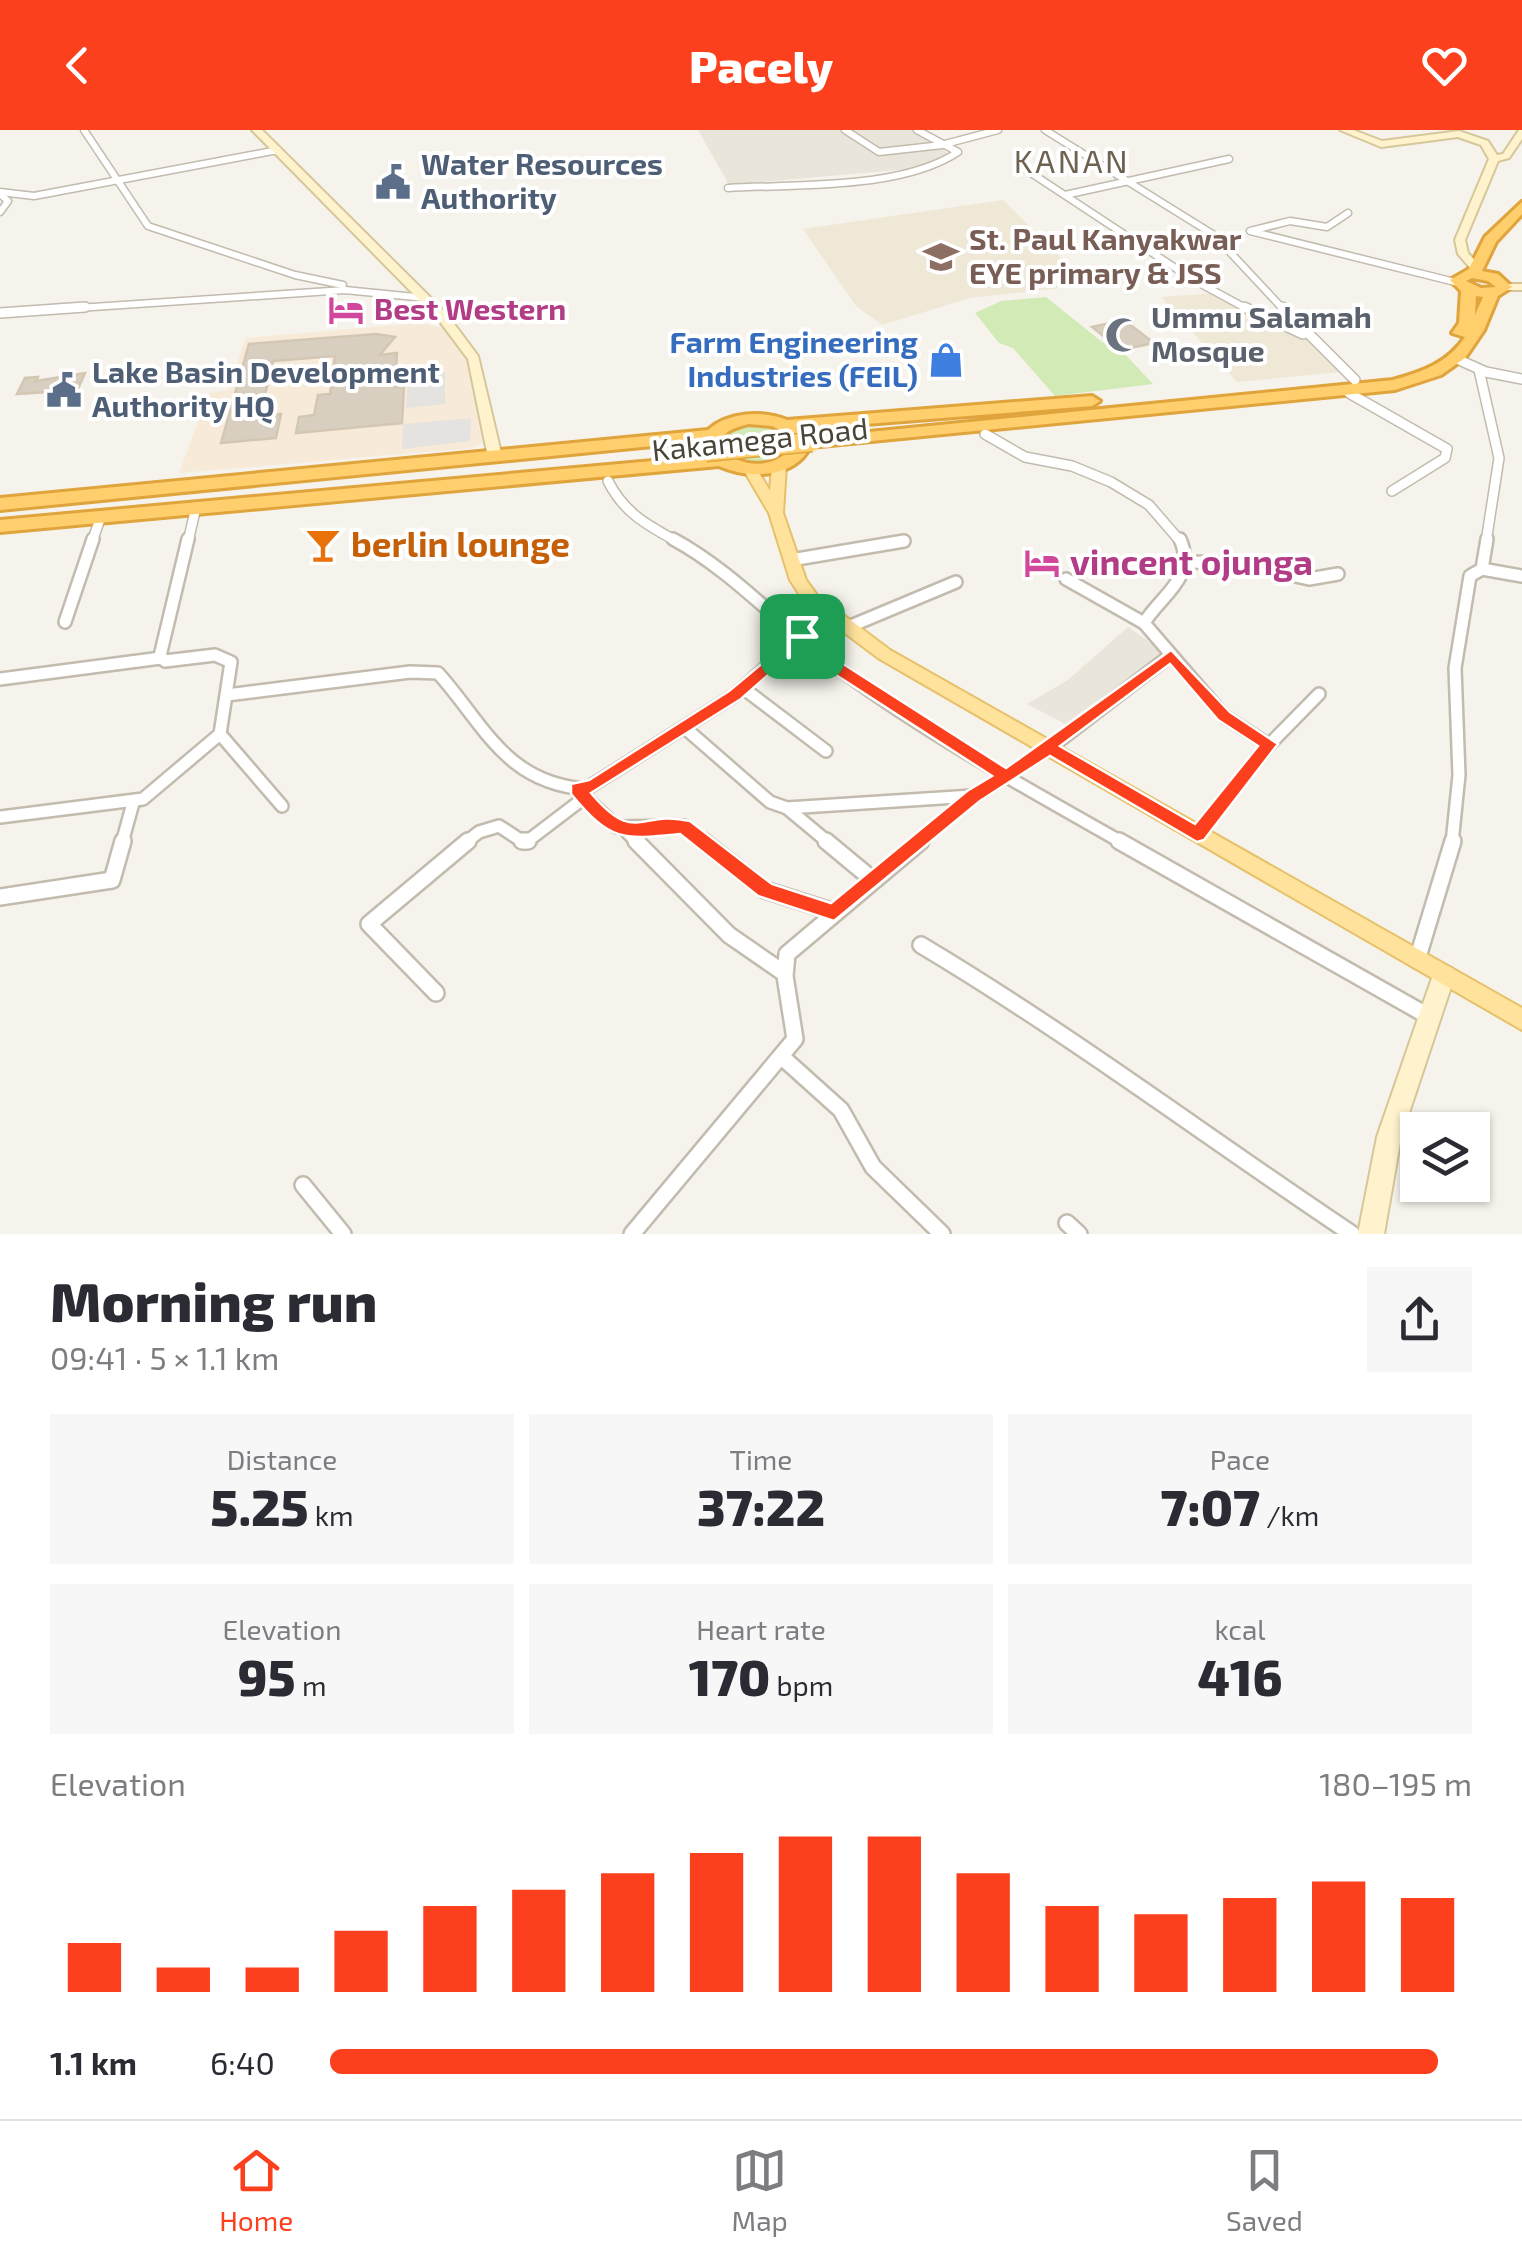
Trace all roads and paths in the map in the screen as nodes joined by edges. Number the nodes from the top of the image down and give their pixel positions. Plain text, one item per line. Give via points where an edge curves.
1 (84, 130) edge
2 (258, 130) edge
3 (846, 130) edge
4 (917, 130) edge
5 (993, 130) edge
6 (1044, 130) edge
7 (1346, 130) edge
8 (1460, 132) edge
9 (1522, 132) edge
10 (944, 145) junction
11 (278, 150) junction
12 (1228, 159) dead end
13 (1494, 159) junction
14 (1019, 165) dead end
15 (117, 180) junction
16 (1129, 182) junction
17 (728, 188) dead end
18 (0, 193) edge
19 (1064, 195) junction
20 (1522, 206) edge
21 (0, 212) edge
22 (1348, 213) dead end
23 (1522, 222) edge
24 (1469, 278) junction
25 (1497, 286) junction
26 (1522, 288) edge
27 (345, 290) junction
28 (424, 298) junction
29 (0, 314) edge
30 (1307, 335) junction
31 (1457, 359) junction
32 (1479, 370) junction
33 (1522, 379) edge
34 (1352, 387) junction
35 (1139, 407) junction
36 (787, 425) junction
37 (985, 434) junction
38 (714, 449) junction
39 (798, 454) junction
40 (495, 458) junction
41 (779, 466) junction
42 (750, 469) junction
43 (608, 481) dead end
44 (1392, 491) dead end
45 (0, 501) edge
46 (196, 507) junction
47 (0, 514) edge
48 (776, 514) junction
49 (101, 516) junction
50 (0, 529) edge
51 (904, 540) dead end
52 (791, 560) junction
53 (1186, 562) junction
54 (1482, 569) junction
55 (1338, 574) dead end
56 (1522, 576) edge
57 (1066, 579) dead end
58 (956, 582) dead end
59 (65, 622) dead end
60 (1144, 623) junction
61 (846, 628) junction
62 (802, 636) junction
63 (1171, 655) junction
64 (161, 658) junction
65 (0, 679) edge
66 (743, 688) junction
67 (1319, 694) dead end
68 (227, 695) junction
69 (685, 728) junction
70 (220, 734) junction
71 (1269, 744) junction
72 (1050, 748) junction
73 (826, 751) dead end
74 (1006, 777) junction
75 (580, 794) junction
76 (974, 796) junction
77 (133, 803) junction
78 (282, 806) dead end
79 (787, 808) junction
80 (0, 817) edge
81 (627, 832) junction
82 (1197, 834) junction
83 (873, 880) junction
84 (0, 897) edge
85 (834, 912) junction
86 (921, 945) dead end
87 (1417, 960) junction
88 (781, 970) junction
89 (1444, 974) junction
90 (436, 993) dead end
91 (1428, 1016) junction
92 (1522, 1020) edge
93 (782, 1057) junction
94 (302, 1185) dead end
95 (343, 1234) edge
96 (632, 1234) edge
97 (942, 1234) edge
98 (1352, 1234) edge
99 (1370, 1234) edge

1 - 15 street
2 - 11 street
3 - 10 street via 875,154
4 - 10 street
5 - 10 street
6 - 16 street
7 - 8 street via 1385,144
8 - 13 street via 1486,143
9 - 13 street via 1506,156
10 - 17 street via 958,152 927,168
11 - 15 street
11 - 28 street
12 - 16 street
13 - 24 street via 1460,240
14 - 19 street
15 - 18 street via 34,196
15 - 27 street via 148,226
16 - 19 street
16 - 30 street via 1220,240
18 - 21 street via 8,201
19 - 30 street via 1196,284
20 - 24 highway via 1490,240
22 - 24 street via 1327,227 1290,221 1250,231
23 - 25 highway via 1502,244
24 - 25 highway
24 - 34 highway via 1468,323 1450,347
25 - 26 street
25 - 31 highway via 1477,337
27 - 28 street
27 - 29 street
28 - 40 street via 474,360
30 - 34 street
31 - 32 street
31 - 34 highway via 1406,382
32 - 33 street
32 - 54 street via 1499,458
34 - 35 highway
34 - 44 street via 1447,449 1445,458
35 - 36 highway via 1097,400
35 - 37 highway via 1104,421
35 - 38 highway, bridge
35 - 47 highway, Kakamega Road
36 - 38 highway via 748,419 723,426
36 - 39 highway via 801,438
37 - 39 highway
37 - 53 street via 1024,457 1075,466 1147,503 1176,532
38 - 40 highway
38 - 42 highway
38 - 46 highway
38 - 47 highway, Kakamega Road
39 - 41 highway
40 - 45 highway
41 - 42 highway
41 - 48 main road
42 - 48 main road
43 - 62 street via 639,522 702,554
46 - 49 highway
46 - 64 street
48 - 52 main road
49 - 50 highway
49 - 59 street
51 - 52 street
52 - 61 main road via 811,598
53 - 55 street via 1237,563 1309,579
53 - 60 street
54 - 56 street
54 - 87 street via 1470,576 1455,668 1454,838
57 - 60 street
58 - 61 street
60 - 63 street
61 - 72 main road
62 - 66 street
62 - 74 street via 825,660
63 - 71 street via 1224,716
63 - 72 street
64 - 65 street
64 - 68 street via 228,658
66 - 69 street
66 - 73 street
67 - 71 street
68 - 70 street
68 - 75 street via 438,673 480,729 521,764
69 - 75 street
69 - 79 street via 770,802
70 - 77 street via 152,795
70 - 78 street
71 - 82 street
72 - 74 street
72 - 82 main road
74 - 76 street
74 - 91 street
75 - 81 street via 604,821
75 - 90 street via 525,842 499,826 479,832 368,924
76 - 79 street
76 - 83 street
77 - 80 street
77 - 84 street via 112,880
79 - 83 street
81 - 85 street via 684,826 765,890
81 - 88 street via 729,935
82 - 87 main road
83 - 85 street
85 - 88 street via 787,954
86 - 98 street via 1036,1014
87 - 89 main road
88 - 93 street via 797,1023
89 - 91 street
89 - 92 main road
91 - 99 street via 1388,1136
93 - 96 street
93 - 97 street via 841,1110 873,1166
94 - 95 street

